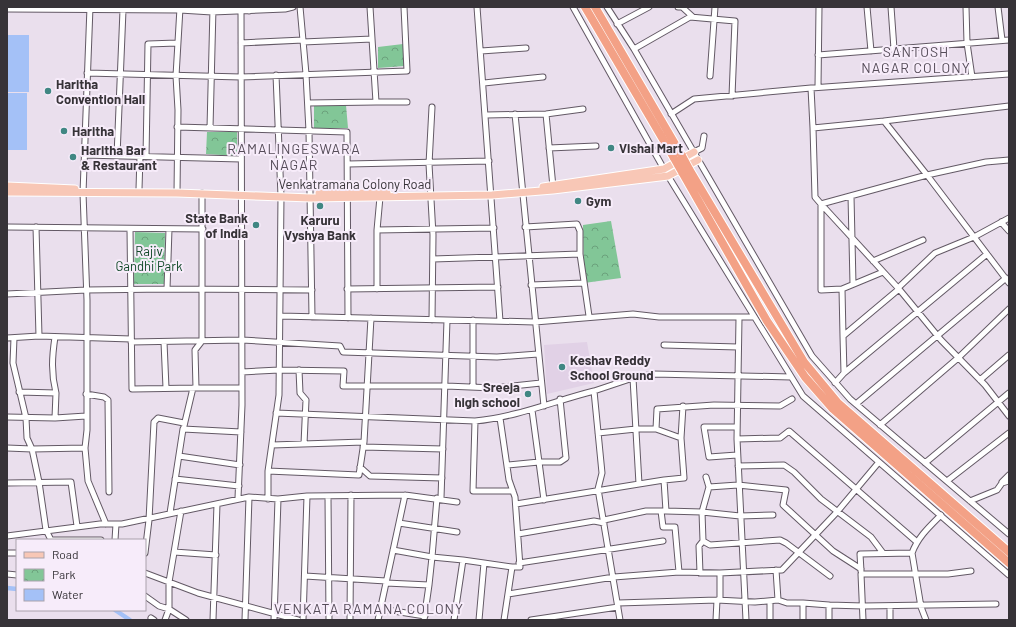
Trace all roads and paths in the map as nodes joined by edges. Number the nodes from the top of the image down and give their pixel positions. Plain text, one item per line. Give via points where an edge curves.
1 (190, 7) edge
2 (293, 7) edge
3 (300, 7) edge
4 (370, 7) edge
5 (404, 7) edge
6 (477, 7) edge
7 (573, 7) edge
8 (585, 7) edge
9 (595, 7) edge
10 (606, 7) edge
11 (649, 7) edge
12 (678, 7) edge
13 (715, 7) edge
14 (819, 7) edge
15 (868, 7) edge
16 (891, 7) edge
17 (966, 7) edge
18 (998, 7) edge
19 (7, 9) edge
20 (90, 9) edge
21 (155, 9) edge
22 (180, 9) edge
23 (249, 9) edge
24 (267, 9) edge
25 (123, 10) junction
26 (212, 10) edge
27 (241, 10) edge
28 (694, 17) junction
29 (714, 19) junction
30 (617, 24) junction
31 (372, 39) junction
32 (1002, 40) junction
33 (1009, 40) edge
34 (303, 41) junction
35 (177, 43) junction
36 (241, 43) junction
37 (967, 43) junction
38 (526, 48) dead end
39 (634, 49) junction
40 (894, 49) junction
41 (481, 51) junction
42 (871, 51) junction
43 (818, 56) junction
44 (374, 72) junction
45 (87, 73) junction
46 (119, 74) junction
47 (276, 74) junction
48 (306, 74) junction
49 (1009, 74) edge
50 (148, 75) junction
51 (176, 76) junction
52 (210, 76) junction
53 (710, 76) dead end
54 (241, 77) junction
55 (543, 77) dead end
56 (972, 77) junction
57 (484, 83) junction
58 (811, 88) junction
59 (818, 88) junction
60 (732, 96) junction
61 (376, 102) junction
62 (407, 102) dead end
63 (308, 103) junction
64 (1009, 106) edge
65 (432, 107) dead end
66 (583, 109) dead end
67 (515, 114) junction
68 (546, 114) junction
69 (672, 114) junction
70 (486, 115) junction
71 (884, 121) junction
72 (177, 127) junction
73 (210, 128) junction
74 (813, 128) junction
75 (241, 129) junction
76 (278, 130) junction
77 (309, 131) junction
78 (704, 136) dead end
79 (596, 146) dead end
80 (549, 148) junction
81 (694, 152) junction
82 (84, 155) junction
83 (117, 156) junction
84 (143, 157) junction
85 (177, 157) junction
86 (678, 157) junction
87 (241, 159) junction
88 (698, 160) junction
89 (1009, 160) edge
90 (489, 161) junction
91 (348, 164) junction
92 (429, 164) junction
93 (664, 169) junction
94 (927, 175) junction
95 (668, 176) junction
96 (7, 186) edge
97 (553, 188) junction
98 (139, 189) junction
99 (83, 191) junction
100 (177, 191) junction
101 (523, 191) junction
102 (7, 192) edge
103 (202, 193) junction
104 (243, 193) junction
105 (492, 193) junction
106 (281, 194) junction
107 (432, 194) junction
108 (311, 195) junction
109 (348, 195) junction
110 (851, 196) junction
111 (380, 197) junction
112 (821, 204) junction
113 (1009, 218) edge
114 (1001, 222) junction
115 (7, 227) edge
116 (36, 227) junction
117 (525, 227) junction
118 (83, 228) junction
119 (494, 228) junction
120 (130, 229) junction
121 (168, 229) junction
122 (202, 229) junction
123 (377, 230) junction
124 (433, 230) junction
125 (1009, 231) edge
126 (974, 237) junction
127 (853, 239) junction
128 (924, 240) dead end
129 (580, 254) junction
130 (987, 254) junction
131 (528, 256) junction
132 (495, 258) junction
133 (433, 259) junction
134 (873, 260) junction
135 (883, 272) junction
136 (1008, 281) edge
137 (584, 284) junction
138 (853, 284) junction
139 (531, 285) junction
140 (498, 287) junction
141 (202, 288) junction
142 (243, 288) junction
143 (432, 288) junction
144 (130, 289) junction
145 (167, 289) junction
146 (280, 289) junction
147 (347, 289) junction
148 (377, 289) junction
149 (842, 289) junction
150 (899, 289) junction
151 (86, 290) junction
152 (312, 290) junction
153 (38, 293) junction
154 (7, 294) edge
155 (1009, 309) edge
156 (919, 313) junction
157 (280, 316) junction
158 (589, 316) junction
159 (312, 317) junction
160 (754, 317) junction
161 (348, 318) junction
162 (371, 318) junction
163 (739, 318) junction
164 (432, 320) junction
165 (447, 320) junction
166 (473, 320) junction
167 (500, 321) junction
168 (535, 322) junction
169 (937, 335) junction
170 (39, 336) junction
171 (843, 336) junction
172 (55, 337) junction
173 (7, 338) edge
174 (14, 338) junction
175 (86, 338) junction
176 (131, 340) junction
177 (242, 340) junction
178 (202, 341) junction
179 (164, 342) junction
180 (280, 342) junction
181 (664, 345) dead end
182 (738, 347) junction
183 (370, 354) junction
184 (538, 354) junction
185 (446, 355) junction
186 (1009, 355) edge
187 (472, 356) junction
188 (958, 358) junction
189 (279, 370) junction
190 (299, 370) junction
191 (242, 372) junction
192 (844, 374) junction
193 (737, 376) junction
194 (791, 377) junction
195 (633, 378) junction
196 (980, 380) junction
197 (542, 383) junction
198 (835, 383) junction
199 (368, 386) junction
200 (446, 386) junction
201 (473, 387) junction
202 (166, 388) junction
203 (194, 388) junction
204 (242, 388) junction
205 (594, 391) junction
206 (19, 392) junction
207 (1009, 392) edge
208 (56, 393) junction
209 (86, 394) junction
210 (560, 399) junction
211 (792, 399) dead end
212 (998, 402) junction
213 (856, 404) junction
214 (544, 406) junction
215 (683, 406) junction
216 (736, 406) junction
217 (532, 410) junction
218 (276, 413) junction
219 (305, 414) junction
220 (86, 416) junction
221 (1009, 416) edge
222 (7, 417) edge
223 (366, 417) junction
224 (26, 418) junction
225 (55, 418) junction
226 (500, 418) junction
227 (445, 420) junction
228 (476, 421) junction
229 (880, 425) junction
230 (184, 426) junction
231 (737, 427) junction
232 (636, 429) junction
233 (656, 429) junction
234 (241, 432) junction
235 (598, 433) junction
236 (1009, 433) edge
237 (681, 438) junction
238 (737, 439) junction
239 (272, 444) junction
240 (304, 444) junction
241 (364, 445) junction
242 (7, 448) edge
243 (85, 448) junction
244 (32, 449) junction
245 (443, 449) junction
246 (737, 455) junction
247 (179, 456) junction
248 (539, 462) junction
249 (879, 462) junction
250 (925, 463) junction
251 (240, 465) junction
252 (507, 465) junction
253 (738, 466) junction
254 (360, 467) junction
255 (268, 471) junction
256 (1009, 475) edge
257 (706, 477) dead end
258 (442, 478) junction
259 (175, 479) junction
260 (664, 480) junction
261 (947, 481) junction
262 (1009, 481) edge
263 (39, 482) junction
264 (7, 483) edge
265 (1002, 483) junction
266 (639, 484) junction
267 (738, 485) junction
268 (239, 486) junction
269 (709, 487) junction
270 (856, 489) junction
271 (513, 491) junction
272 (108, 492) dead end
273 (599, 492) junction
274 (351, 495) junction
275 (405, 495) junction
276 (307, 496) junction
277 (328, 496) junction
278 (249, 497) junction
279 (238, 498) junction
280 (439, 498) junction
281 (268, 499) junction
282 (278, 499) junction
283 (544, 500) junction
284 (970, 501) junction
285 (457, 502) dead end
286 (217, 504) junction
287 (516, 504) junction
288 (950, 506) junction
289 (181, 510) junction
290 (663, 511) junction
291 (702, 512) junction
292 (837, 512) junction
293 (170, 513) junction
294 (773, 515) dead end
295 (740, 516) junction
296 (941, 516) junction
297 (149, 520) junction
298 (604, 521) junction
299 (399, 523) junction
300 (106, 524) junction
301 (116, 524) junction
302 (78, 526) junction
303 (435, 528) junction
304 (46, 530) junction
305 (457, 532) dead end
306 (518, 534) junction
307 (1009, 534) edge
308 (815, 535) junction
309 (7, 536) edge
310 (50, 539) edge
311 (115, 539) edge
312 (663, 541) dead end
313 (703, 541) junction
314 (742, 542) junction
315 (917, 542) junction
316 (146, 545) edge
317 (393, 550) junction
318 (609, 550) junction
319 (174, 552) junction
320 (1009, 552) edge
321 (798, 553) junction
322 (883, 553) junction
323 (912, 553) junction
324 (216, 555) junction
325 (432, 557) junction
326 (463, 560) junction
327 (1009, 562) edge
328 (484, 563) junction
329 (519, 563) junction
330 (512, 567) junction
331 (776, 570) junction
332 (744, 571) junction
333 (971, 571) dead end
334 (679, 572) junction
335 (861, 572) junction
336 (146, 573) edge
337 (700, 573) junction
338 (720, 573) junction
339 (916, 575) junction
340 (1009, 575) edge
341 (305, 576) junction
342 (830, 576) dead end
343 (328, 577) junction
344 (614, 577) junction
345 (350, 580) junction
346 (169, 582) junction
347 (386, 582) junction
348 (429, 585) junction
349 (508, 594) junction
350 (146, 597) edge
351 (215, 597) junction
352 (718, 600) junction
353 (778, 600) junction
354 (770, 601) junction
355 (746, 602) junction
356 (803, 603) junction
357 (996, 604) dead end
358 (246, 605) junction
359 (618, 605) junction
360 (829, 605) junction
361 (921, 605) junction
362 (863, 606) junction
363 (890, 606) junction
364 (169, 609) junction
365 (381, 609) junction
366 (274, 613) junction
367 (425, 618) edge
368 (924, 618) edge
369 (165, 620) edge
370 (186, 620) edge
371 (213, 620) edge
372 (245, 620) edge
373 (274, 620) edge
374 (298, 620) edge
375 (303, 620) edge
376 (328, 620) edge
377 (350, 620) edge
378 (378, 620) edge
379 (454, 620) edge
380 (479, 620) edge
381 (504, 620) edge
382 (530, 620) edge
383 (620, 620) edge
384 (716, 620) edge
385 (746, 620) edge
386 (770, 620) edge
387 (803, 620) edge
388 (829, 620) edge
389 (863, 620) edge
390 (890, 620) edge

1 - 26 street
2 - 24 street
3 - 34 street
4 - 31 street
5 - 44 street via 407,71
6 - 41 street
7 - 93 street
8 - 86 highway
9 - 86 highway
10 - 30 street
11 - 30 street
12 - 28 street via 682,7
13 - 29 street
14 - 43 street
15 - 42 street
16 - 40 street
17 - 37 street
18 - 32 street
19 - 20 street
20 - 25 street
20 - 45 street
21 - 22 street
21 - 25 street
22 - 26 street
22 - 35 street
23 - 24 street
23 - 27 street
25 - 46 street
26 - 27 street
26 - 52 street
27 - 36 street
28 - 29 street
28 - 39 street
29 - 53 street
29 - 60 street via 735,21
30 - 39 street
31 - 34 street
31 - 44 street
32 - 33 street
32 - 37 street
34 - 36 street
34 - 48 street
35 - 50 street via 148,44
35 - 51 street
36 - 54 street
37 - 40 street
37 - 56 street
38 - 41 street
39 - 69 street
40 - 42 street
41 - 57 street
42 - 43 street
43 - 59 street
44 - 48 street
44 - 61 street
45 - 46 street
45 - 82 street
46 - 50 street
46 - 83 street
47 - 48 street
47 - 54 street
47 - 76 street
48 - 63 street
49 - 56 street
50 - 51 street
50 - 84 street
51 - 52 street
51 - 72 street
52 - 54 street
52 - 73 street
54 - 75 street
55 - 57 street
56 - 59 street
57 - 70 street
58 - 59 street
58 - 60 street
58 - 74 street
60 - 69 street via 694,99
61 - 62 street
61 - 63 street
63 - 77 street
64 - 71 street
65 - 92 street
66 - 68 street
67 - 68 street
67 - 70 street
67 - 101 street
68 - 80 street
69 - 81 street
70 - 90 street
71 - 74 street
71 - 94 street
72 - 73 street
72 - 85 street
73 - 75 street
74 - 112 street via 815,197
75 - 76 street
75 - 87 street
76 - 77 street
76 - 106 street
77 - 91 street via 347,132
77 - 108 street
78 - 81 street via 702,148
79 - 80 street
80 - 97 street
81 - 88 street
81 - 93 main road
82 - 83 street
82 - 99 street
83 - 84 street
84 - 85 street
84 - 98 street
85 - 87 street
85 - 100 street
86 - 288 highway, bridge via 767,320 805,377 833,410
87 - 104 street
88 - 95 main road, Venkatramana Colony Road
88 - 198 street via 812,356
89 - 94 street via 986,162
90 - 92 street
90 - 105 street
91 - 92 street
91 - 109 street
92 - 107 street
93 - 95 street
93 - 97 main road
94 - 110 street
94 - 126 street
95 - 97 main road, Venkatramana Colony Road
95 - 160 street
96 - 99 main road
97 - 101 main road, Venkatramana Colony Road
98 - 99 main road
98 - 100 main road
99 - 100 main road, Venkatramana Colony Road
99 - 102 main road, Venkatramana Colony Road
99 - 118 street
100 - 103 main road, Venkatramana Colony Road
100 - 104 main road
101 - 105 main road, Venkatramana Colony Road
101 - 117 street
103 - 104 main road, Venkatramana Colony Road
103 - 122 street
104 - 106 main road, Venkatramana Colony Road
104 - 142 street
105 - 107 main road, Venkatramana Colony Road
105 - 119 street
106 - 108 main road, Venkatramana Colony Road
106 - 146 street
107 - 109 main road
107 - 111 main road, Venkatramana Colony Road
107 - 124 street
108 - 109 main road, Venkatramana Colony Road
108 - 152 street
109 - 111 main road, Venkatramana Colony Road
109 - 147 street
110 - 112 street
110 - 127 street
111 - 123 street
112 - 127 street
112 - 149 street via 821,290
113 - 114 street
114 - 125 street
114 - 126 street
115 - 116 street
116 - 118 street
116 - 153 street
117 - 129 street via 577,224 580,231
117 - 131 street
118 - 120 street
118 - 151 street
119 - 124 street
119 - 132 street
120 - 121 street
120 - 144 street
121 - 122 street
121 - 145 street
122 - 141 street
123 - 124 street
123 - 148 street
124 - 133 street
126 - 130 street
126 - 150 street via 935,253
127 - 134 street
127 - 138 street
128 - 134 street
129 - 131 street
129 - 137 street
130 - 136 street
130 - 156 street
131 - 132 street
131 - 139 street
132 - 133 street
132 - 140 street
133 - 143 street
134 - 135 street
135 - 138 street
135 - 150 street
136 - 169 street
137 - 139 street
137 - 158 street
138 - 149 street
139 - 168 street
140 - 143 street
140 - 167 street
141 - 142 street
141 - 145 street
141 - 178 street
142 - 146 street
142 - 177 street
143 - 148 street
143 - 164 street
144 - 145 street
144 - 151 street
144 - 176 street
146 - 152 street
146 - 157 street
147 - 148 street
147 - 161 street
149 - 171 street
150 - 156 street
150 - 171 street
151 - 153 street
151 - 175 street
152 - 159 street
153 - 154 street
153 - 170 street
155 - 188 street
156 - 169 street
156 - 192 street
157 - 159 street
157 - 180 street
158 - 163 street via 633,314 659,317
158 - 168 street
159 - 161 street
160 - 163 street
160 - 194 street
161 - 162 street
162 - 164 street
162 - 183 street
163 - 182 street
164 - 165 street
165 - 166 street
165 - 185 street
166 - 167 street
166 - 187 street
167 - 168 street
168 - 184 street
169 - 188 street
169 - 213 street
170 - 172 street
170 - 174 street
171 - 192 street
172 - 175 street
172 - 208 street via 51,362
173 - 174 street
174 - 206 street via 13,363
175 - 176 street
175 - 209 street
176 - 179 street
176 - 202 street via 132,389
177 - 178 street
177 - 180 street
177 - 191 street
178 - 179 street
178 - 203 street via 195,350
179 - 202 street
180 - 183 street via 340,346 343,352
180 - 189 street
181 - 182 street
182 - 193 street
183 - 185 street
183 - 199 street
184 - 187 street
184 - 197 street
185 - 187 street
185 - 200 street
186 - 196 street
187 - 201 street
188 - 196 street
188 - 229 street
189 - 190 street
189 - 191 street
189 - 218 street
190 - 199 street via 344,371 344,386
190 - 219 street via 300,393 306,400
191 - 204 street
192 - 198 street
193 - 194 street
193 - 195 street via 654,374
193 - 216 street
194 - 249 street via 802,396
195 - 205 street
195 - 232 street
196 - 212 street
197 - 201 street via 494,388
197 - 214 street
198 - 213 street
199 - 200 street
199 - 223 street
200 - 201 street
200 - 227 street
202 - 203 street
203 - 204 street
203 - 230 street
204 - 234 street
205 - 210 street
205 - 235 street
206 - 208 street
206 - 224 street
207 - 212 street
208 - 225 street
209 - 220 street
209 - 272 street via 108,400
210 - 214 street
210 - 248 street via 566,458 560,462
211 - 216 street via 780,406
212 - 221 street
212 - 250 street
213 - 229 street
214 - 217 street
215 - 216 street
215 - 233 street via 657,409
215 - 237 street
216 - 231 street
217 - 226 street
217 - 248 street
218 - 219 street
218 - 239 street
219 - 223 street
219 - 240 street
220 - 225 street
220 - 243 street
222 - 224 street
223 - 227 street
223 - 241 street
224 - 225 street
224 - 244 street via 27,438
226 - 228 street
226 - 252 street
227 - 228 street
227 - 245 street
228 - 271 street via 473,491
229 - 250 street
230 - 234 street
230 - 247 street
230 - 297 street via 158,418 154,422
231 - 238 street
231 - 246 street via 704,427 708,457
232 - 233 street
232 - 235 street
232 - 266 street
233 - 237 street
234 - 251 street
235 - 273 street via 602,473
236 - 261 street
237 - 260 street via 684,478
238 - 246 street
238 - 270 street via 780,438 789,431
239 - 240 street
239 - 255 street
240 - 241 street
241 - 245 street
241 - 254 street
242 - 244 street
243 - 244 street
243 - 300 street via 88,481
244 - 263 street
245 - 258 street
246 - 253 street
247 - 251 street
247 - 259 street
248 - 252 street
248 - 283 street
249 - 270 street
249 - 296 street
250 - 261 street
251 - 268 street
252 - 271 street
253 - 267 street
253 - 292 street via 784,464
254 - 255 street via 359,475
254 - 258 street via 370,476
255 - 281 street
256 - 265 street
257 - 269 street
258 - 280 street
259 - 268 street
259 - 293 street
260 - 266 street
260 - 290 street
261 - 284 street
262 - 265 street
263 - 264 street
263 - 302 street via 71,482
263 - 304 street
265 - 284 street via 997,490
266 - 273 street
267 - 269 street
267 - 295 street
267 - 308 street via 786,490 783,505
268 - 279 street
269 - 291 street
270 - 292 street
270 - 315 street
271 - 287 street
273 - 283 street
273 - 298 street
274 - 275 street
274 - 277 street
274 - 345 street
275 - 280 street
275 - 299 street
276 - 277 street
276 - 282 street
276 - 341 street
277 - 343 street
278 - 279 street
278 - 281 street
278 - 358 street
279 - 286 street
280 - 285 street
280 - 303 street
281 - 282 street
282 - 366 street
283 - 287 street
284 - 307 street
286 - 289 street
286 - 324 street
287 - 306 street
288 - 320 highway
288 - 327 highway
289 - 293 street
289 - 319 street
290 - 291 street
290 - 298 street via 646,511
290 - 334 street via 663,527 675,527
291 - 295 street
291 - 313 street
292 - 308 street
292 - 322 street via 871,537
293 - 297 street
294 - 295 street
295 - 314 street
296 - 315 street via 926,529
296 - 340 street
297 - 301 street
297 - 316 street
298 - 306 street
298 - 318 street
299 - 303 street
299 - 317 street
300 - 301 street
300 - 302 street
301 - 311 street
302 - 304 street
303 - 305 street
303 - 325 street
304 - 309 street
304 - 310 street
306 - 329 street
308 - 321 street
308 - 335 street
312 - 318 street
313 - 314 street via 710,545
313 - 337 street via 699,546
314 - 321 street via 780,540
314 - 332 street
315 - 323 street
317 - 325 street
317 - 347 street
318 - 329 street
318 - 344 street
319 - 324 street
319 - 346 street
321 - 331 street via 782,570
321 - 342 street
322 - 323 street
322 - 335 street via 860,554
323 - 339 street
324 - 351 street
325 - 326 street
325 - 348 street
326 - 328 street
326 - 379 street
328 - 330 street
328 - 380 street
329 - 330 street via 520,567
330 - 349 street
331 - 332 street
331 - 353 street
332 - 338 street
332 - 355 street
333 - 339 street
334 - 337 street
334 - 344 street
335 - 339 street
335 - 362 street
336 - 346 street
337 - 338 street
338 - 352 street
339 - 361 street
341 - 343 street
341 - 375 street
343 - 345 street
343 - 376 street
344 - 349 street
344 - 359 street
345 - 347 street
345 - 377 street
346 - 351 street
346 - 364 street
347 - 348 street
347 - 365 street
348 - 367 street
349 - 381 street
350 - 364 street via 159,606
351 - 358 street
351 - 371 street
352 - 355 street
352 - 359 street
352 - 384 street
353 - 354 street
353 - 356 street
354 - 355 street
354 - 386 street
355 - 385 street
356 - 360 street
356 - 387 street
357 - 361 street
358 - 366 street
358 - 372 street
359 - 382 street
359 - 383 street
360 - 362 street
360 - 388 street
361 - 363 street
361 - 368 street
362 - 363 street
362 - 389 street
363 - 390 street
364 - 369 street
364 - 370 street
365 - 367 street
365 - 378 street
366 - 373 street
366 - 374 street

